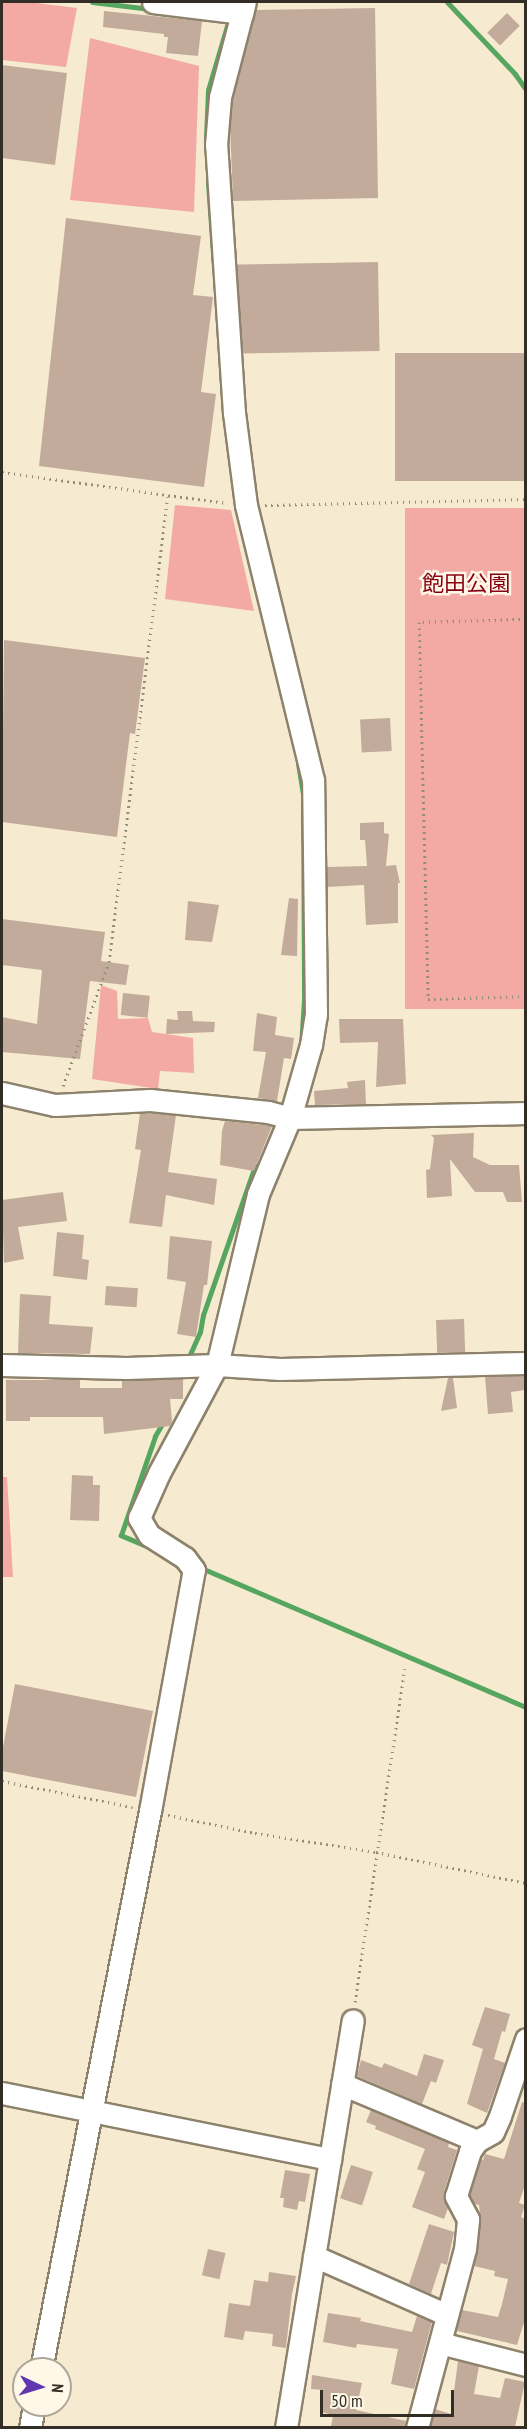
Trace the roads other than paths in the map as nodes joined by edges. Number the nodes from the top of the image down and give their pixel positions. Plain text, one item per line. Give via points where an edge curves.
1 (153, 2) edge
2 (243, 7) edge
3 (2, 1093) edge
4 (525, 1113) edge
5 (290, 1118) junction
6 (525, 1364) edge
7 (2, 1365) edge
8 (217, 1365) junction
9 (353, 2020) road end
10 (525, 2044) edge
11 (342, 2084) junction
12 (2, 2093) edge
13 (91, 2113) junction
14 (477, 2141) junction
15 (330, 2159) junction
16 (314, 2256) junction
17 (447, 2315) junction
18 (440, 2343) junction
19 (43, 2357) edge
20 (525, 2365) edge
21 (286, 2427) edge
22 (417, 2427) edge

1 - 2 street
2 - 5 street via 220,97 216,145 234,413 246,505 313,780 316,1015
3 - 5 street via 55,1105 150,1101 268,1112
4 - 5 street
5 - 8 street via 258,1194
6 - 8 street via 280,1369
7 - 8 street
8 - 13 street via 139,1518 149,1535 186,1558 194,1570
9 - 11 street
10 - 14 street via 493,2132
11 - 14 street
11 - 15 street
12 - 13 street
13 - 15 street
13 - 19 street
14 - 17 street via 456,2196 468,2219 468,2231
15 - 16 street
16 - 17 street
16 - 21 street
17 - 18 street
18 - 20 street
18 - 22 street

